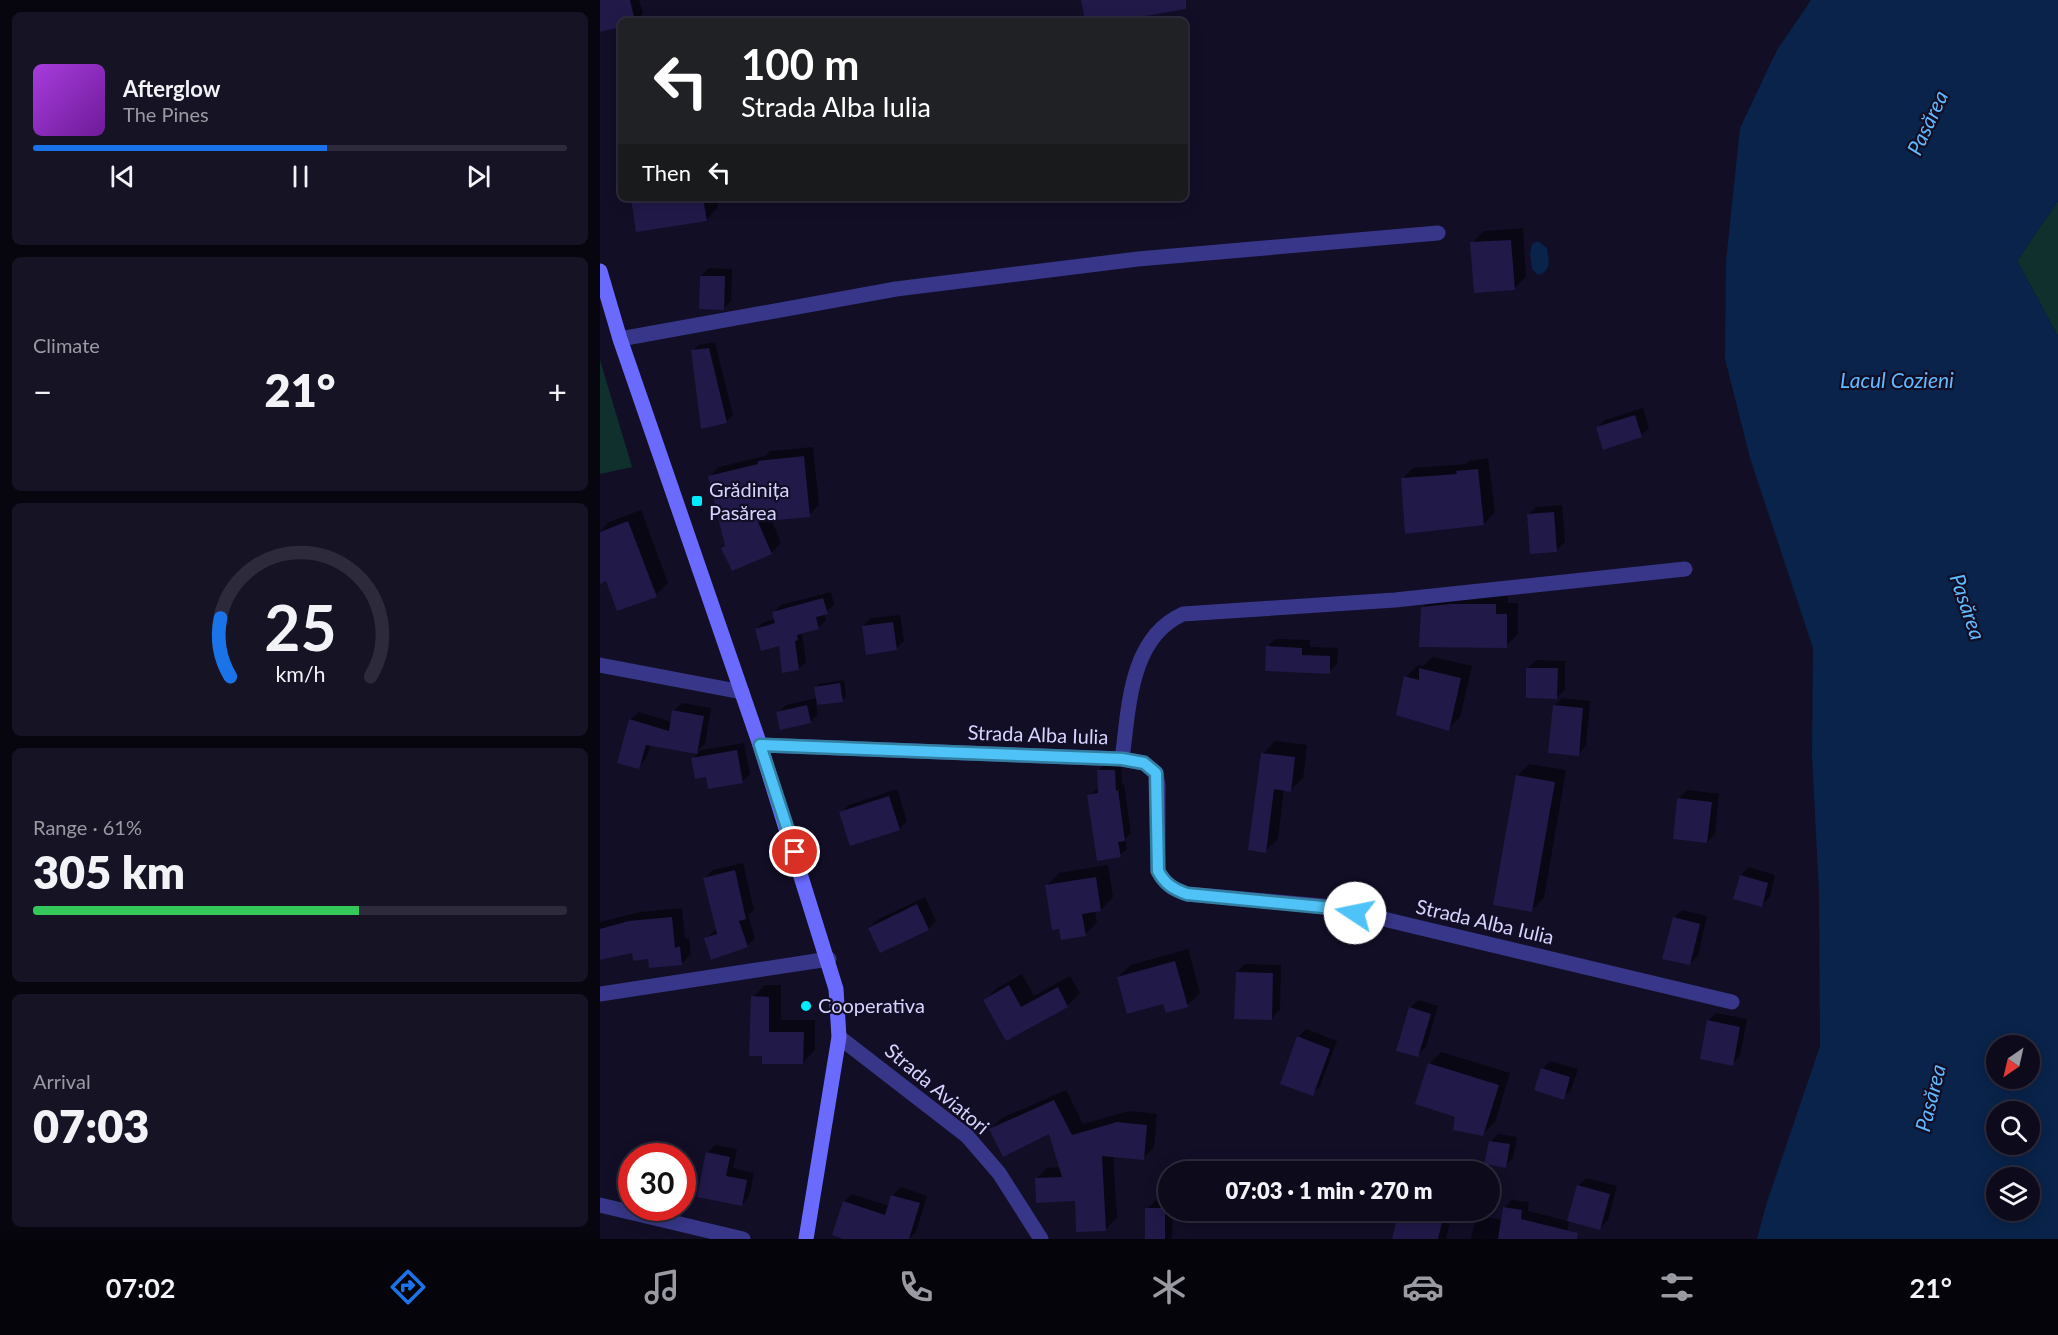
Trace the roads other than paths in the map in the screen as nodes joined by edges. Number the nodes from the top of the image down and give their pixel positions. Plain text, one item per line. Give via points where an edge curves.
1 (1438, 233) dead end
2 (600, 271) edge
3 (620, 339) junction
4 (1684, 569) dead end
5 (600, 665) edge
6 (742, 692) junction
7 (760, 745) junction
8 (1122, 759) junction
9 (829, 959) junction
10 (600, 994) edge
11 (1732, 1002) dead end
12 (839, 1037) junction
13 (600, 1205) edge
14 (743, 1239) edge
15 (806, 1239) edge
16 (1041, 1239) edge

1 - 3 street via 1138,259 896,289
2 - 3 main road
3 - 6 main road
4 - 8 street via 1395,600 1183,614 1156,632 1143,654 1133,682
5 - 6 street
6 - 7 main road
7 - 8 street, Strada Alba Iulia
7 - 9 main road
8 - 11 street, Strada Alba Iulia via 1144,763 1156,773 1158,871 1163,882 1174,889 1187,894 1333,908
9 - 10 street
9 - 12 main road via 836,989
12 - 15 main road
12 - 16 street, Strada Aviatori via 967,1137 999,1173
13 - 14 street

